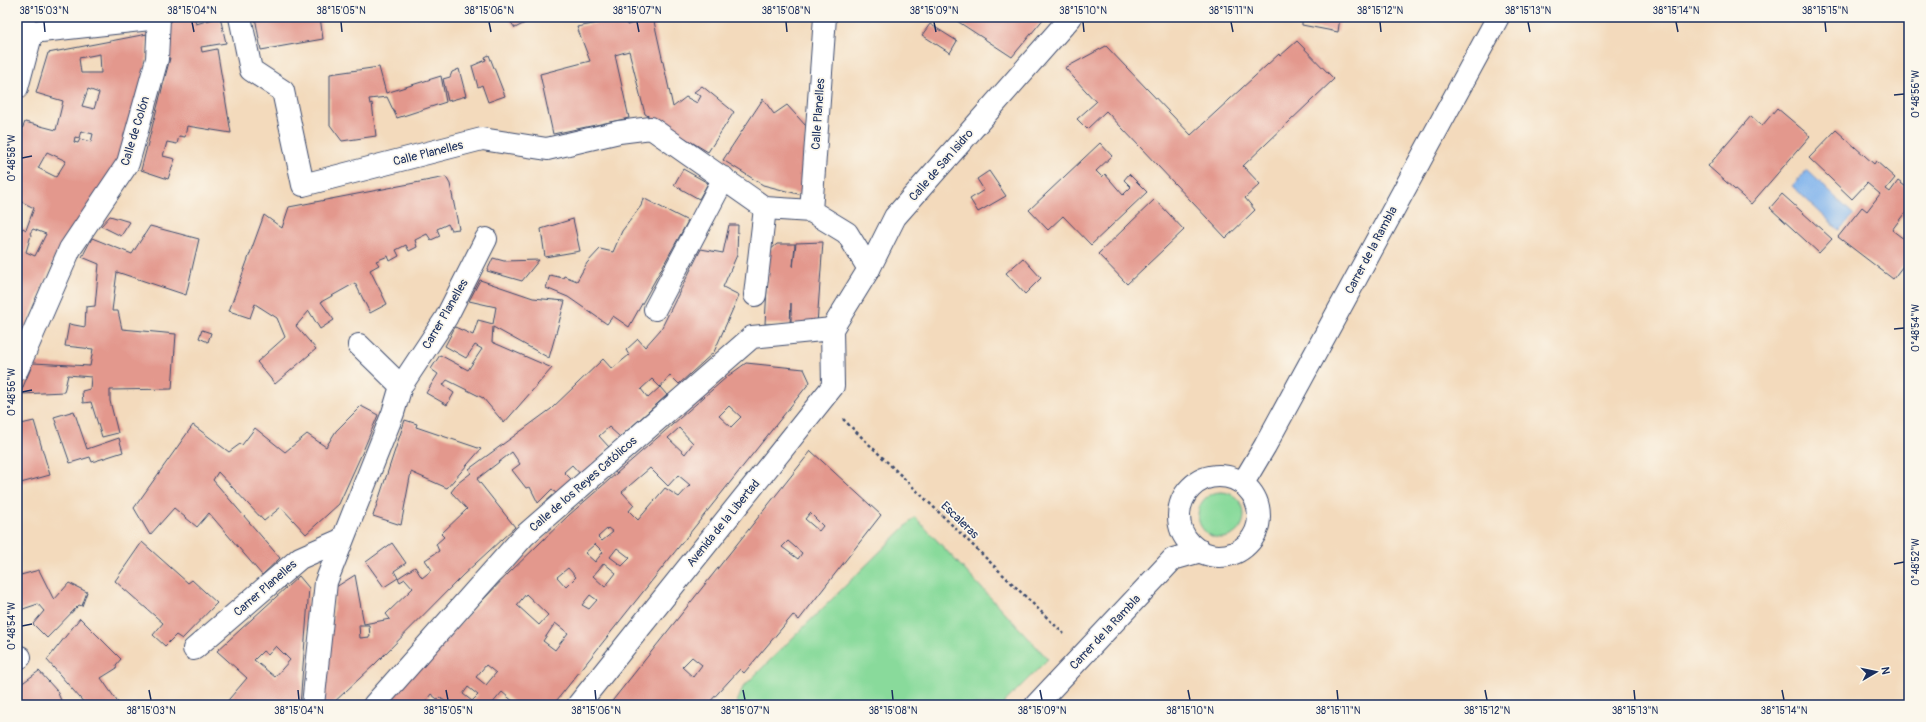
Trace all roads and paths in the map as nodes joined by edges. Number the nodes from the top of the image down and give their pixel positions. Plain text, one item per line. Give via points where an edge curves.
1 (240, 17) edge
2 (825, 17) edge
3 (1071, 17) edge
4 (1498, 17) edge
5 (24, 26) edge
6 (17, 88) edge
7 (724, 178) junction
8 (765, 208) junction
9 (811, 211) junction
10 (486, 239) dead end
11 (869, 269) junction
12 (755, 295) dead end
13 (655, 309) dead end
14 (832, 329) junction
15 (359, 345) dead end
16 (17, 370) edge
17 (402, 386) junction
18 (822, 399) junction
19 (1243, 483) junction
20 (1179, 523) junction
21 (343, 539) junction
22 (1201, 551) junction
23 (1173, 559) junction
24 (194, 649) dead end
25 (1085, 654) junction
26 (313, 705) edge
27 (374, 705) edge
28 (578, 705) edge
29 (1036, 705) edge

1 - 7 street, Calle Planelles via 251,70 283,91 303,185 482,139 547,149 619,132 651,128
2 - 9 street, Calle Planelles
3 - 11 street, Calle de San Isidro via 895,217
4 - 19 street, Carrer de la Rambla
5 - 6 street, Calle de Colón
5 - 16 street, Calle de Colón via 159,18 157,59 128,163 70,249
7 - 8 street, Calle Planelles
7 - 13 street
8 - 9 street
8 - 12 street
9 - 11 street via 848,233
10 - 17 street, Carrer Planelles via 446,318
11 - 14 street, Calle de San Isidro
14 - 18 street, Avenida de la Libertad via 833,386
14 - 27 street, Calle de los Reyes Católicos via 752,337 524,536
15 - 17 street
17 - 21 street, Carrer Planelles
18 - 25 path, Escaleras
18 - 28 street, Avenida de la Libertad
19 - 20 street via 1231,477 1217,475 1204,478 1192,485 1179,509
19 - 22 street via 1252,492 1260,516 1251,540 1242,550 1230,555 1217,556
20 - 22 street via 1184,536 1193,547
20 - 23 street
21 - 24 street, Carrer Planelles via 300,558
21 - 26 street, Carrer Planelles via 326,582
22 - 23 street
23 - 25 street, Carrer de la Rambla
25 - 29 street, Carrer de la Rambla

